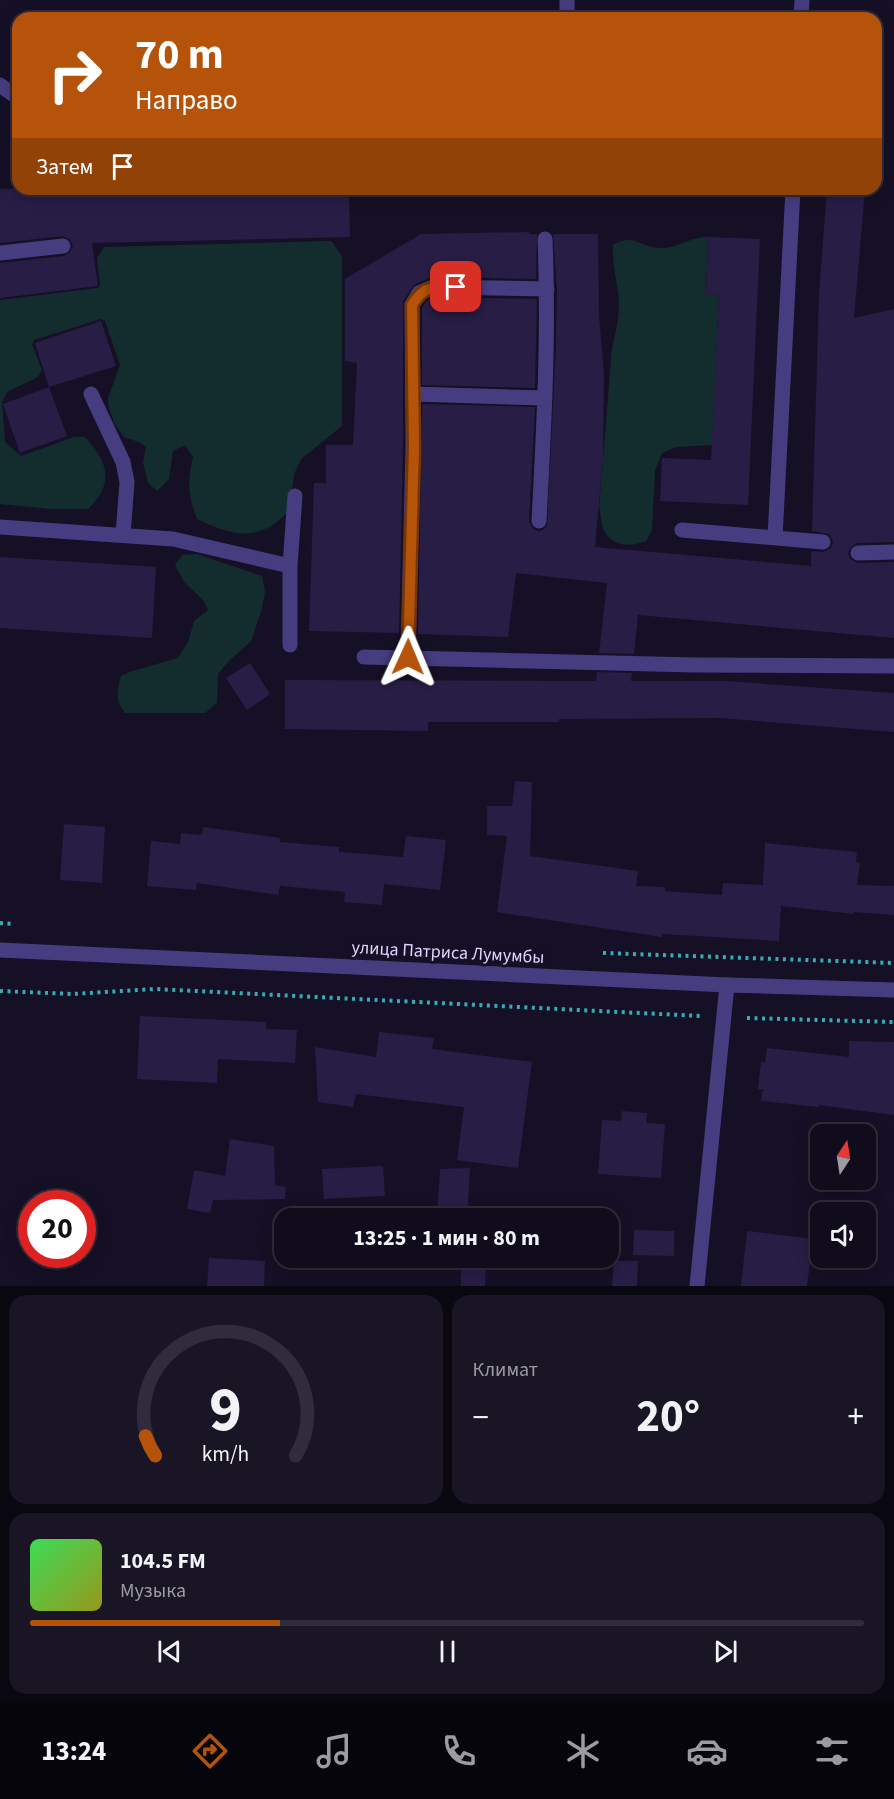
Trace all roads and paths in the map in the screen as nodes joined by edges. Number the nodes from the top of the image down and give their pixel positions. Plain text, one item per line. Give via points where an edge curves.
1 (793, 195) edge
2 (544, 239) dead end
3 (63, 246) dead end
4 (0, 253) edge
5 (547, 289) junction
6 (91, 394) dead end
7 (413, 394) junction
8 (545, 398) junction
9 (295, 496) dead end
10 (539, 521) dead end
11 (0, 526) edge
12 (682, 530) dead end
13 (123, 535) junction
14 (775, 538) junction
15 (823, 542) dead end
16 (894, 552) edge
17 (858, 553) dead end
18 (290, 566) junction
19 (290, 645) dead end
20 (364, 657) dead end
21 (408, 657) junction
22 (894, 666) edge
23 (0, 923) edge
24 (24, 925) dead end
25 (0, 950) edge
26 (602, 952) dead end
27 (894, 963) edge
28 (727, 985) junction
29 (894, 990) edge
30 (0, 991) edge
31 (723, 1017) junction
32 (894, 1022) edge
33 (697, 1286) edge

1 - 14 street
2 - 5 street
3 - 4 street
5 - 7 street via 433,287 419,293 412,305
5 - 8 street
6 - 13 street via 123,462 127,482
7 - 8 street
7 - 21 street
8 - 10 street
9 - 18 street
11 - 13 street
12 - 14 street
13 - 18 street via 173,538
14 - 15 street
16 - 17 street
18 - 19 street
20 - 21 street
21 - 22 street
23 - 24 path
25 - 28 street, улица Патриса Лумумбы
26 - 27 path
28 - 29 street, улица Патриса Лумумбы
28 - 31 street
30 - 31 path via 72,994 155,989
31 - 32 path
31 - 33 street

